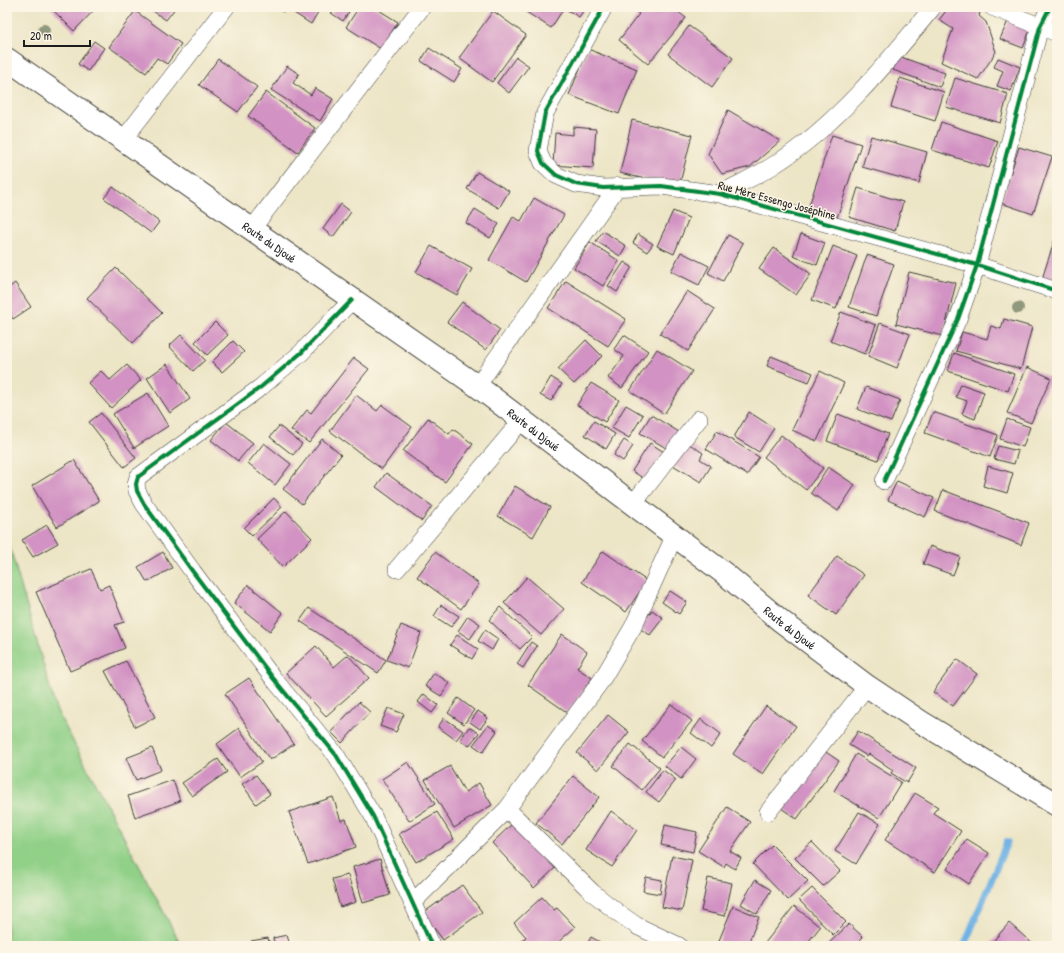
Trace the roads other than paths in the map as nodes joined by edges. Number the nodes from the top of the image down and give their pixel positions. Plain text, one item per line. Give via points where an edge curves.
1 (226, 7) edge
2 (422, 7) edge
3 (604, 7) edge
4 (933, 7) edge
5 (992, 7) edge
6 (1050, 7) edge
7 (1040, 27) junction
8 (1057, 33) edge
9 (7, 59) edge
10 (123, 140) junction
11 (618, 186) junction
12 (720, 194) junction
13 (251, 230) junction
14 (977, 265) junction
15 (1057, 291) edge
16 (352, 300) junction
17 (477, 386) junction
18 (699, 418) dead end
19 (522, 420) junction
20 (884, 481) dead end
21 (633, 504) junction
22 (674, 537) junction
23 (397, 570) dead end
24 (867, 686) junction
25 (1057, 805) edge
26 (507, 809) junction
27 (768, 812) dead end
28 (412, 902) junction
29 (432, 946) edge
30 (679, 946) edge

1 - 10 street
2 - 13 street
3 - 11 street, Rue Mère Essengo Joséphine via 545,113 538,151 543,163 556,175 576,184 603,188
4 - 12 street via 886,65 822,129 774,165
5 - 7 street
6 - 7 street
7 - 8 street
7 - 14 street
9 - 10 main road, Route du Djoué
10 - 13 main road, Route du Djoué
11 - 12 street, Rue Mère Essengo Joséphine via 660,186
11 - 17 street
12 - 14 street, Rue Mère Essengo Joséphine
13 - 16 main road, Route du Djoué
14 - 15 street, Rue Mère Essengo Joséphine
14 - 20 street via 958,319
16 - 17 main road, Route du Djoué
16 - 28 street via 295,358 261,387 138,477 136,484 144,504 193,572 273,678 336,755 374,816
17 - 19 main road, Route du Djoué
18 - 21 street
19 - 21 main road, Route du Djoué
19 - 23 street
21 - 22 main road, Route du Djoué
22 - 24 main road, Route du Djoué
22 - 26 street via 633,627 601,681
24 - 25 main road, Route du Djoué
24 - 27 street
26 - 28 street
26 - 30 street via 617,912 637,926
28 - 29 street

